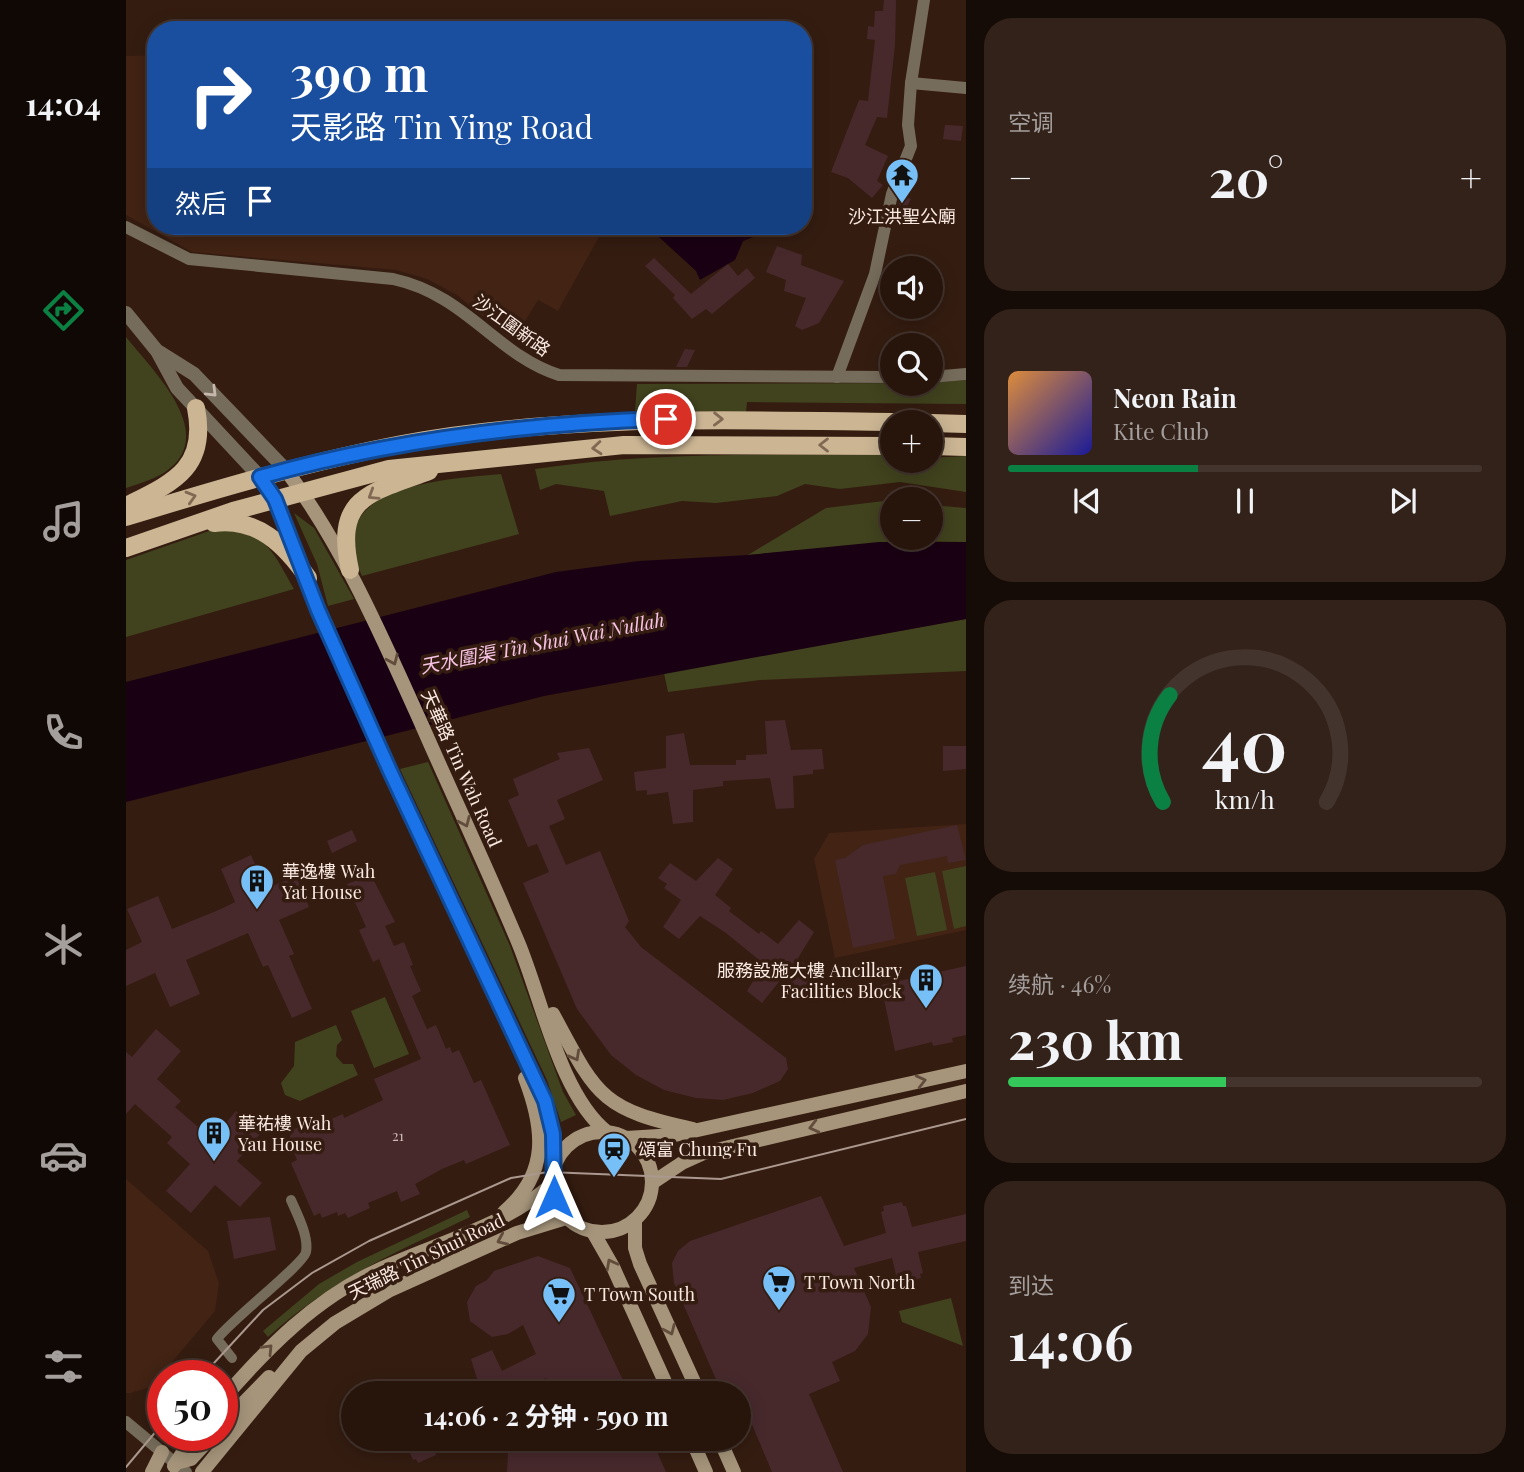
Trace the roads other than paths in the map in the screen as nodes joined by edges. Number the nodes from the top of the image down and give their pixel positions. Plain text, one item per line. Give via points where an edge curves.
1 (923, 0) edge
2 (911, 83) junction
3 (966, 88) edge
4 (126, 228) edge
5 (126, 313) edge
6 (157, 351) junction
7 (966, 374) edge
8 (943, 376) edge
9 (837, 377) junction
10 (880, 377) edge
11 (196, 408) junction
12 (880, 422) edge
13 (943, 423) edge
14 (966, 424) edge
15 (880, 446) edge
16 (943, 446) edge
17 (966, 447) edge
18 (458, 460) junction
19 (286, 470) junction
20 (260, 477) junction
21 (302, 492) junction
22 (275, 499) junction
23 (126, 506) edge
24 (126, 517) edge
25 (189, 526) junction
26 (126, 548) edge
27 (350, 570) junction
28 (308, 578) junction
29 (531, 975) junction
30 (494, 992) junction
31 (966, 1071) edge
32 (966, 1091) edge
33 (698, 1130) junction
34 (607, 1132) junction
35 (626, 1138) junction
36 (554, 1166) junction
37 (652, 1183) junction
38 (551, 1185) junction
39 (291, 1200) dead end
40 (566, 1218) junction
41 (635, 1220) junction
42 (488, 1223) junction
43 (593, 1232) junction
44 (298, 1354) junction
45 (232, 1358) dead end
46 (665, 1381) edge
47 (694, 1381) edge
48 (238, 1382) edge
49 (238, 1409) edge
50 (126, 1422) edge
51 (186, 1451) edge
52 (198, 1451) edge
53 (697, 1451) edge
54 (725, 1451) edge
55 (162, 1452) junction
56 (178, 1469) edge
57 (152, 1472) edge
58 (202, 1472) edge
59 (706, 1472) edge
60 (734, 1472) edge

1 - 2 street
2 - 3 street
2 - 9 street via 911,146 892,194 875,274
4 - 9 street, 沙江圍新路 via 189,259 417,284 451,301 530,362 559,375
5 - 6 street, 天華路 Tin Wah Road
6 - 11 street, 天華路 Tin Wah Road via 177,387
6 -> 19 street, 天華路 Tin Wah Road via 194,374
7 - 8 street
9 - 10 street, 沙江圍新路
11 - 20 street, 天華路 Tin Wah Road
11 - 23 main road via 198,439 187,469
19 -> 12 main road via 402,444 572,424 703,419
13 - 14 main road
15 -> 18 main road via 624,445
16 - 17 main road
18 - 21 main road via 389,469
18 -> 27 main road via 389,486 355,508 345,529
19 - 20 main road
19 - 21 main road, 天華路 Tin Wah Road
20 - 22 main road, 天華路 Tin Wah Road
24 -> 20 main road
21 - 22 main road
21 - 27 main road, 天華路 Tin Wah Road
22 - 25 main road
22 - 28 main road, 天華路 Tin Wah Road
25 - 26 main road
25 - 28 main road via 225,521 256,528 279,543
27 -> 29 main road, 天華路 Tin Wah Road
28 - 30 main road, 天華路 Tin Wah Road via 390,771
29 -> 33 main road via 586,1076 606,1098 646,1118
29 - 34 main road, 天華路 Tin Wah Road via 571,1088 591,1119
30 - 36 main road, 天華路 Tin Wah Road via 545,1101
30 - 42 main road via 534,1101 540,1144 527,1185 511,1206
33 -> 31 main road
32 -> 37 main road via 704,1153
33 - 35 main road
34 - 35 main road
34 - 36 main road via 580,1136 569,1143
35 - 37 main road via 642,1152
36 - 38 main road
37 - 41 main road via 650,1196
38 - 40 main road
38 - 42 main road, 天瑞路 Tin Shui Road via 526,1205
39 - 45 street via 306,1245 303,1260 239,1313 216,1339
40 - 43 main road
40 -> 44 main road, 天瑞路 Tin Shui Road via 517,1233 390,1290 335,1323
41 - 43 main road via 615,1230
41 -> 47 main road via 640,1264
48 -> 42 main road, 天瑞路 Tin Shui Road via 275,1342 332,1297 377,1270
46 -> 43 main road
44 - 49 main road
44 - 58 main road, 天瑞路 Tin Shui Road
50 - 55 street
51 - 56 main road
52 - 56 main road
53 - 59 main road
54 - 60 main road
55 - 56 street
55 - 57 main road

